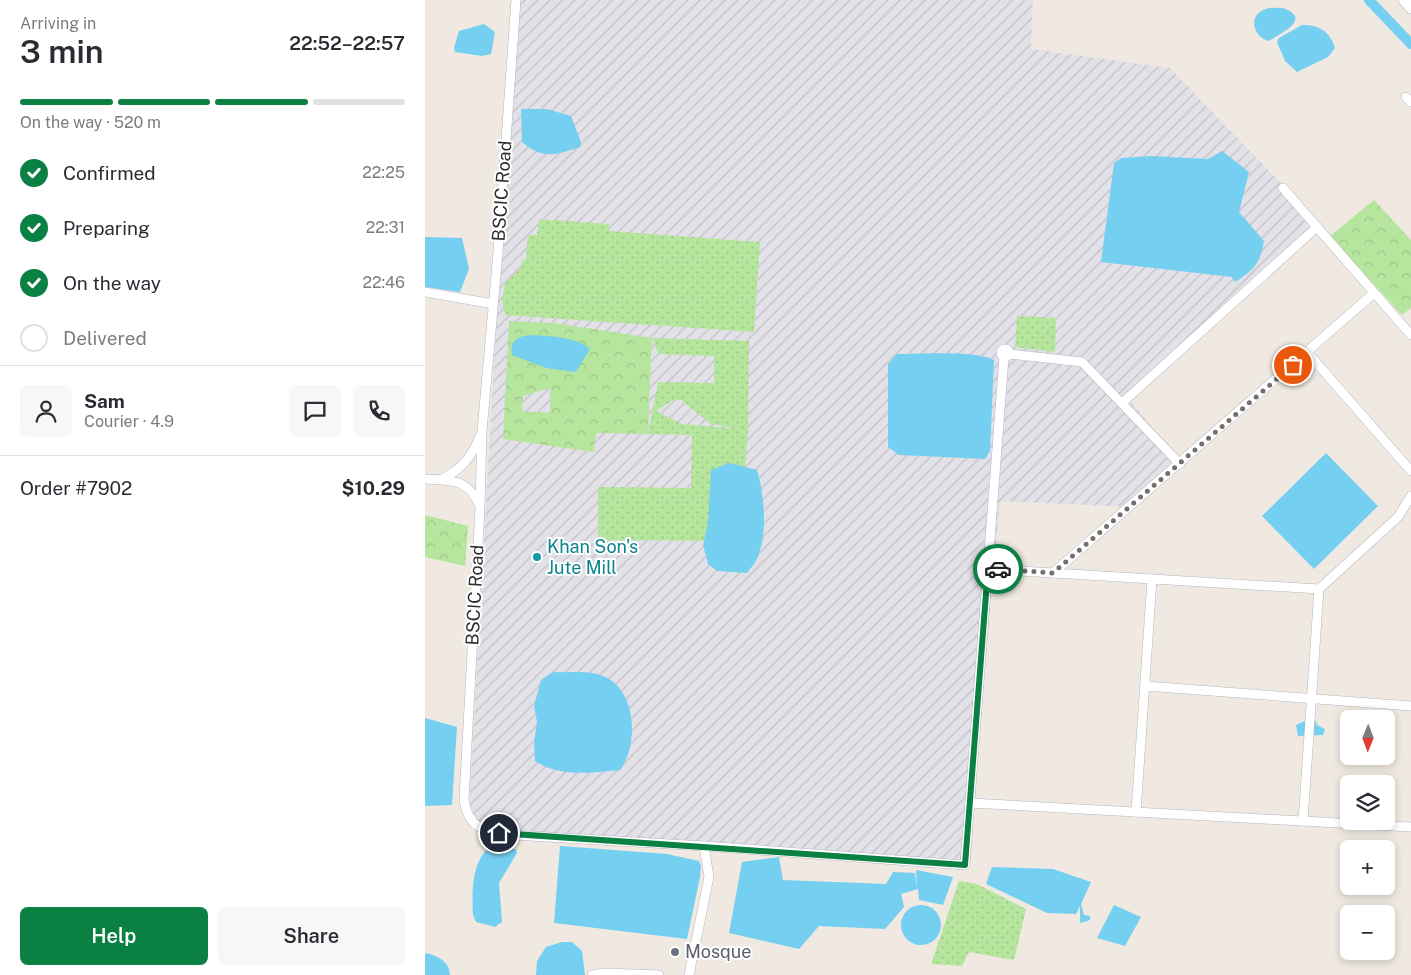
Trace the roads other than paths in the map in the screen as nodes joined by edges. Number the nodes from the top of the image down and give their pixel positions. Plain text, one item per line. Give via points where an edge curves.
1 (516, 0) edge
2 (1404, 0) edge
3 (1411, 8) edge
4 (1283, 188) dead end
5 (1317, 227) junction
6 (425, 292) edge
7 (1375, 293) junction
8 (493, 304) junction
9 (1411, 335) edge
10 (1307, 352) junction
11 (1121, 403) junction
12 (482, 431) junction
13 (1180, 464) junction
14 (1411, 470) edge
15 (425, 479) edge
16 (440, 480) junction
17 (1411, 496) edge
18 (480, 507) junction
19 (988, 568) junction
20 (1053, 573) junction
21 (1152, 579) junction
22 (1319, 589) junction
23 (1145, 686) junction
24 (1313, 699) junction
25 (1411, 706) edge
26 (970, 803) junction
27 (1136, 812) junction
28 (1303, 821) junction
29 (1411, 827) edge
30 (704, 846) junction
31 (592, 975) edge
32 (659, 975) edge
33 (689, 975) edge

1 - 8 street, BSCIC Road
2 - 3 street
4 - 5 street
5 - 7 street
5 - 11 street
6 - 8 street
7 - 9 street
7 - 10 street
8 - 12 street, BSCIC Road
10 - 13 street
10 - 14 street
11 - 13 street
11 - 19 street via 1082,362 1007,356
12 - 16 street via 469,458 459,469
12 - 18 street, BSCIC Road
13 - 20 street
15 - 16 street
16 - 18 street via 463,484 473,491
17 - 22 street via 1398,517
18 - 30 street, BSCIC Road via 464,799 466,812 477,827 504,834
19 - 20 street
19 - 26 street
20 - 21 street
21 - 22 street
21 - 23 street
22 - 24 street
23 - 24 street
23 - 27 street
24 - 25 street
24 - 28 street
26 - 27 street
26 - 30 street, BSCIC Road via 965,865
27 - 28 street
28 - 29 street
30 - 33 street via 709,877
31 - 32 street

